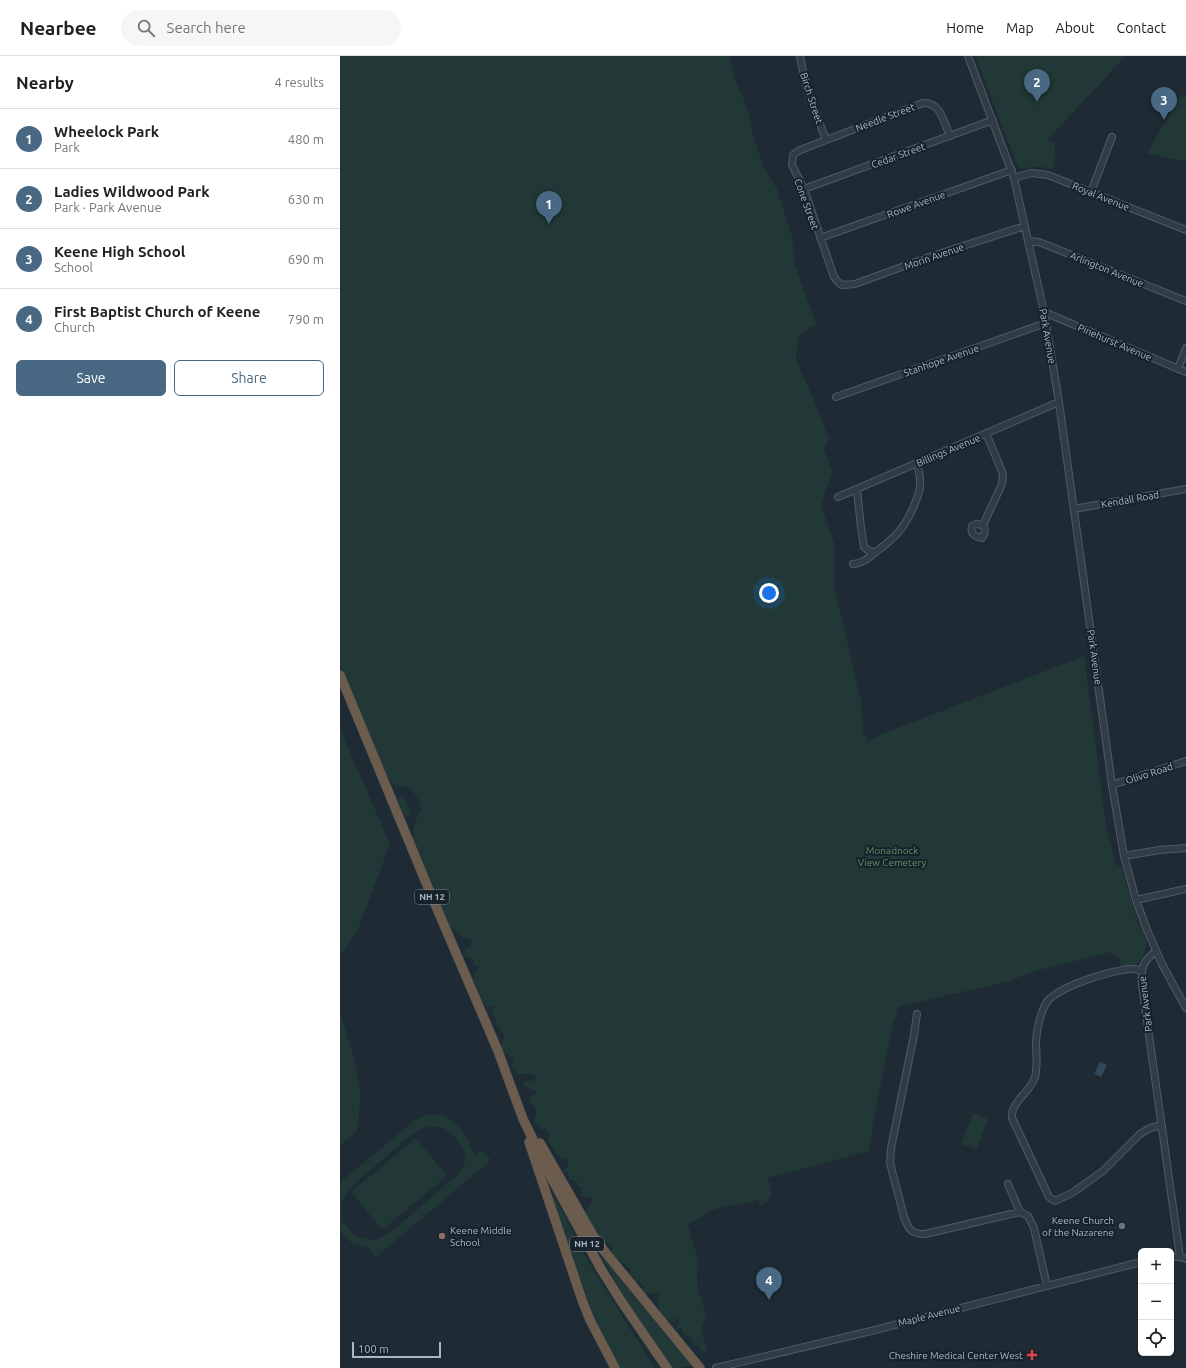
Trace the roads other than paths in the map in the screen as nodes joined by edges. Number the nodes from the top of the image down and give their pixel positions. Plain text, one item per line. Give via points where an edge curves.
1 (800, 56) edge
2 (968, 56) edge
3 (993, 120) junction
4 (950, 136) junction
5 (1112, 137) dead end
6 (826, 140) junction
7 (1012, 170) junction
8 (1014, 178) junction
9 (804, 189) junction
10 (1091, 192) junction
11 (1025, 226) junction
12 (1186, 230) edge
13 (820, 238) junction
14 (1028, 241) junction
15 (842, 285) joint
16 (1186, 301) edge
17 (1044, 312) junction
18 (1046, 323) junction
19 (1186, 348) edge
20 (1178, 368) junction
21 (1186, 372) edge
22 (836, 397) dead end
23 (1059, 402) junction
24 (986, 433) junction
25 (917, 463) junction
26 (857, 489) junction
27 (1186, 489) edge
28 (838, 497) dead end
29 (1074, 509) junction
30 (983, 525) dead end
31 (876, 552) junction
32 (853, 564) dead end
33 (340, 675) edge
34 (1186, 761) edge
35 (1112, 785) junction
36 (1186, 848) edge
37 (1124, 856) junction
38 (1186, 889) edge
39 (1136, 900) junction
40 (1156, 951) junction
41 (1141, 970) junction
42 (1186, 1008) edge
43 (916, 1014) dead end
44 (523, 1119) junction
45 (1162, 1125) junction
46 (1008, 1184) dead end
47 (1020, 1212) junction
48 (1183, 1258) edge
49 (1138, 1263) edge
50 (1047, 1286) junction
51 (666, 1365) edge
52 (615, 1368) edge
53 (700, 1368) edge
54 (716, 1368) edge

1 - 6 street, Birch Street via 806,86
2 - 3 street, Park Avenue
3 - 4 street, Cedar Street
3 - 7 street, Park Avenue
4 - 6 street, Needle Street via 937,108 929,103 923,103
4 - 9 street, Cedar Street
5 - 10 street
6 - 9 street, Cone Street via 793,155 792,165
7 - 8 street, Park Avenue
7 - 13 street, Rowe Avenue
8 - 10 street, Royal Avenue via 1023,174 1040,173
8 - 11 street, Park Avenue
9 - 13 street, Cone Street
10 - 12 street, Royal Avenue
11 - 14 street, Park Avenue
11 - 15 street, Morin Avenue via 855,284
13 - 15 street, Cone Street via 834,277
14 - 16 street, Arlington Avenue via 1039,242
14 - 17 street, Park Avenue
17 - 18 street, Park Avenue
17 - 20 street, Pinehurst Avenue
18 - 22 street, Stanhope Avenue
18 - 23 street, Park Avenue
19 - 20 street
20 - 21 street, Pinehurst Avenue
23 - 24 street, Billings Avenue
23 - 29 street, Park Avenue
24 - 25 street, Billings Avenue
24 - 30 street via 1003,474 1002,484
25 - 26 street, Billings Avenue
25 - 31 street via 920,488 910,515 896,536
26 - 28 street, Billings Avenue
26 - 31 street via 864,547
27 - 29 street, Kendall Road
29 - 35 street, Park Avenue
31 - 32 street via 867,560
33 - 44 highway, NH 12 via 498,1051
34 - 35 street, Olivo Road
35 - 37 street, Park Avenue
36 - 37 street
37 - 39 street, Park Avenue
38 - 39 street
39 - 40 street, Park Avenue
40 - 41 street, Park Avenue
40 - 42 street
41 - 45 street, Park Avenue
41 - 45 street via 1132,969 1082,981 1047,1001 1036,1040 1036,1075 1012,1110 1012,1118 1048,1197 1055,1201 1072,1193 1103,1171 1140,1134
43 - 47 street via 890,1163 907,1226 914,1233 925,1234
44 - 51 highway, NH 12 via 562,1199 601,1269
44 - 52 highway via 582,1300
44 - 53 highway via 557,1169 594,1237
45 - 48 street, Park Avenue
46 - 47 street
47 - 50 street via 1028,1216 1034,1228
49 - 50 street, Maple Avenue
50 - 54 street, Maple Avenue

